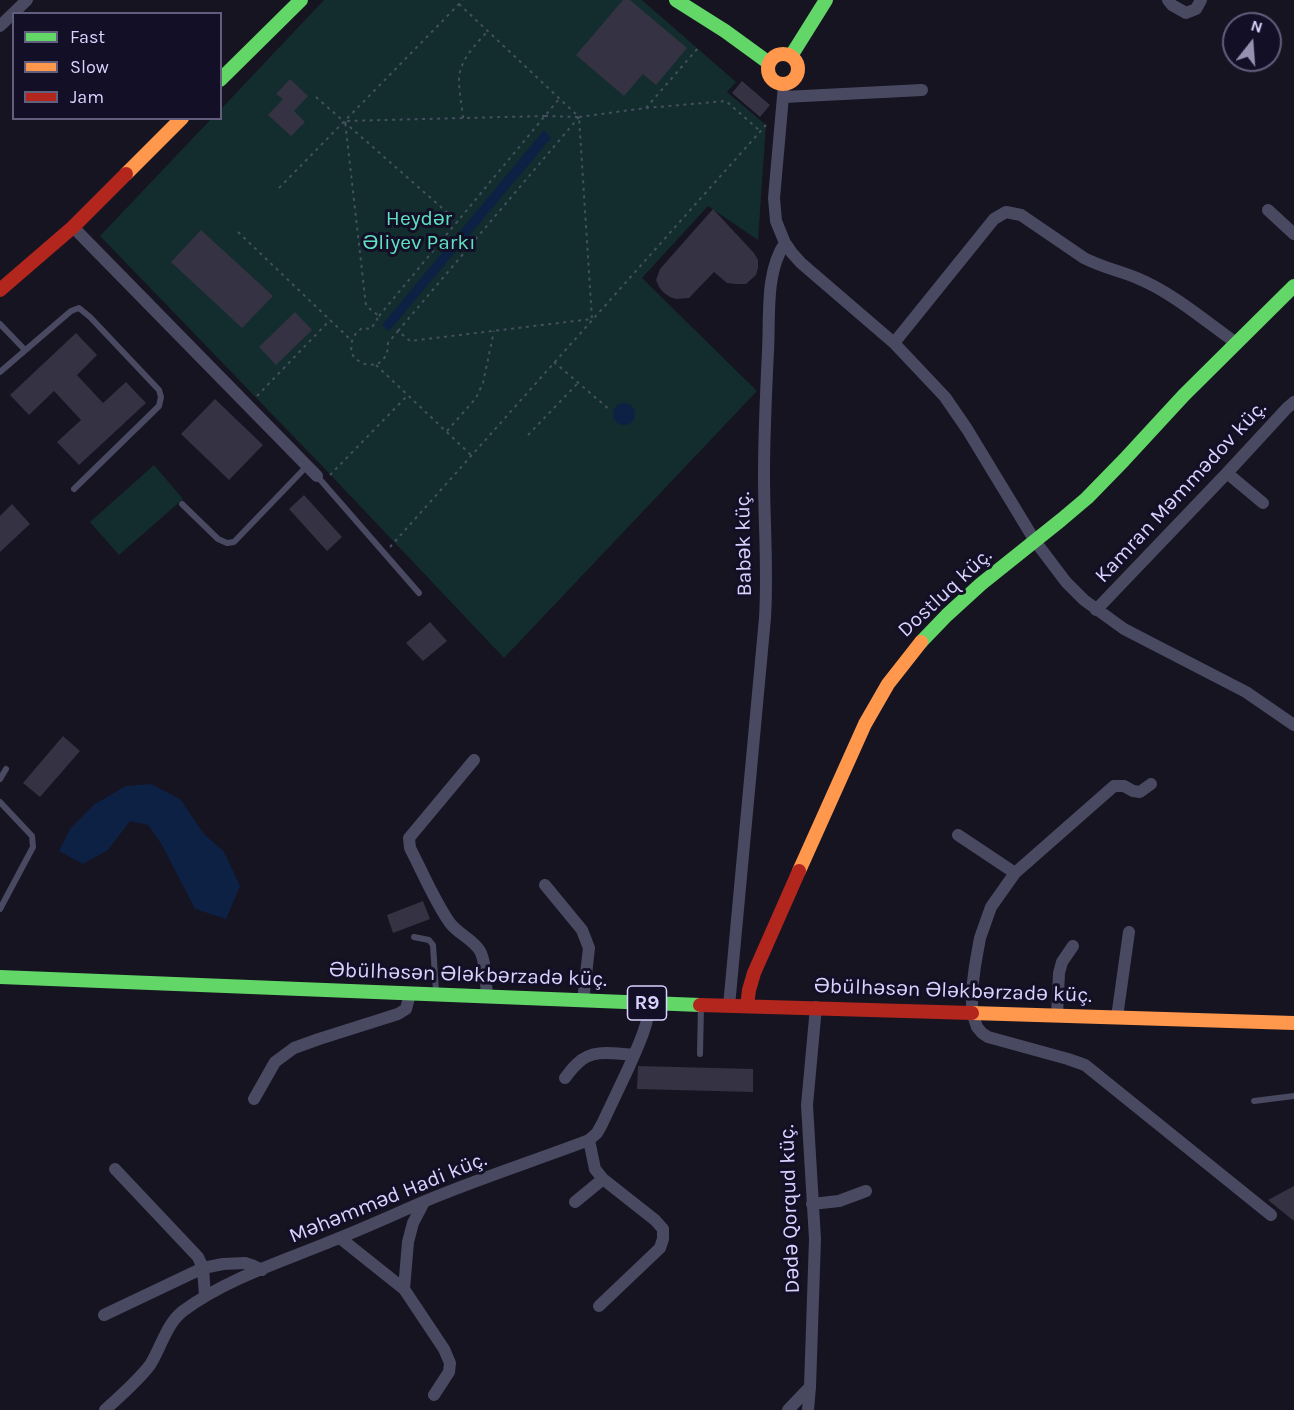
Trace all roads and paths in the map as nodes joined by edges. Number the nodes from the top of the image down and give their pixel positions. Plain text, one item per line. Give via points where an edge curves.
1 (27, 0) edge
2 (301, 0) edge
3 (463, 0) edge
4 (676, 0) edge
5 (826, 0) edge
6 (1168, 0) edge
7 (1201, 0) edge
8 (459, 4) junction
9 (15, 12) edge
10 (12, 14) edge
11 (0, 26) edge
12 (488, 31) junction
13 (698, 48) dead end
14 (791, 56) junction
15 (769, 63) junction
16 (222, 78) edge
17 (922, 90) dead end
18 (784, 91) junction
19 (316, 97) dead end
20 (560, 99) junction
21 (646, 108) junction
22 (545, 116) junction
23 (579, 117) junction
24 (463, 118) junction
25 (180, 120) edge
26 (345, 121) junction
27 (766, 125) dead end
28 (760, 130) junction
29 (279, 189) dead end
30 (1269, 210) dead end
31 (458, 222) junction
32 (73, 227) junction
33 (238, 231) dead end
34 (1294, 234) edge
35 (785, 243) junction
36 (1294, 286) edge
37 (0, 290) edge
38 (380, 316) junction
39 (330, 320) junction
40 (592, 320) junction
41 (0, 324) edge
42 (398, 331) junction
43 (494, 331) junction
44 (352, 341) junction
45 (894, 343) junction
46 (1236, 343) junction
47 (25, 350) junction
48 (554, 362) junction
49 (376, 365) junction
50 (0, 372) edge
51 (578, 383) junction
52 (408, 395) junction
53 (1294, 402) edge
54 (248, 406) junction
55 (610, 410) dead end
56 (447, 432) junction
57 (528, 435) dead end
58 (472, 456) junction
59 (307, 466) junction
60 (1227, 472) junction
61 (319, 479) junction
62 (74, 489) dead end
63 (1263, 503) dead end
64 (182, 504) dead end
65 (1035, 541) junction
66 (384, 554) junction
67 (419, 593) dead end
68 (1096, 610) junction
69 (1293, 723) edge
70 (474, 760) dead end
71 (6, 769) dead end
72 (0, 779) edge
73 (1151, 784) dead end
74 (0, 802) edge
75 (958, 835) dead end
76 (1016, 873) junction
77 (544, 885) dead end
78 (0, 909) edge
79 (1129, 932) dead end
80 (414, 936) dead end
81 (1072, 946) dead end
82 (0, 977) edge
83 (410, 994) junction
84 (436, 995) junction
85 (487, 997) junction
86 (583, 1001) junction
87 (650, 1003) junction
88 (701, 1005) junction
89 (729, 1006) junction
90 (747, 1006) junction
91 (816, 1007) junction
92 (972, 1012) junction
93 (1057, 1015) junction
94 (1117, 1017) junction
95 (1294, 1023) edge
96 (700, 1054) dead end
97 (634, 1055) junction
98 (565, 1078) dead end
99 (1294, 1096) edge
100 (254, 1099) dead end
101 (1254, 1101) dead end
102 (589, 1140) junction
103 (115, 1169) dead end
104 (603, 1179) junction
105 (866, 1191) dead end
106 (424, 1202) junction
107 (575, 1202) dead end
108 (812, 1204) junction
109 (1270, 1215) dead end
110 (340, 1238) junction
111 (203, 1268) junction
112 (262, 1270) junction
113 (404, 1289) junction
114 (205, 1296) junction
115 (599, 1306) dead end
116 (104, 1315) dead end
117 (810, 1387) junction
118 (434, 1395) dead end
119 (105, 1410) edge
120 (788, 1410) edge
121 (808, 1410) edge

1 - 9 street
2 - 16 street
3 - 8 path
4 - 15 street
5 - 14 street
6 - 7 street via 1186,13 1196,9
8 - 12 path
8 - 26 path
10 - 11 street
12 - 20 path
12 - 24 path via 465,60 459,78
13 - 21 path
14 - 15 street via 783,54
14 - 18 street via 798,69
15 - 18 street via 770,78
17 - 18 street
18 - 35 street via 774,198 776,221
19 - 26 path
20 - 22 path
20 - 23 path
21 - 23 path
21 - 28 path via 726,101
22 - 23 path
22 - 24 path
22 - 31 path
23 - 40 path
23 - 42 path
24 - 26 path
25 - 32 street
26 - 29 path
26 - 31 path
26 - 38 path via 366,306
27 - 28 path
28 - 40 path
30 - 34 street
31 - 38 path
32 - 37 street
32 - 54 street
33 - 39 path
35 - 45 street, Kamran Məmmədov küç. via 801,263
35 - 89 street, Babək küç. via 775,261 771,286 764,474 767,587
36 - 46 street, Dostluq küç.
38 - 44 path via 370,329 362,328 356,333
39 - 44 path
39 - 54 path
40 - 43 path
40 - 48 path
41 - 47 lane
42 - 43 path via 410,341
42 - 49 path via 388,343 387,354
43 - 56 path via 483,383 476,398
44 - 49 path via 355,359
45 - 46 street via 994,219 1006,212 1021,215 1090,261 1138,278 1177,299
45 - 65 street, Kamran Məmmədov küç. via 945,397
46 - 65 street, Dostluq küç. via 1091,495
47 - 50 lane
47 - 62 lane via 79,308 159,390 159,406
48 - 51 path
48 - 58 path
49 - 52 path
51 - 55 path
51 - 57 path
52 - 56 path
52 - 61 path
53 - 60 street, Kamran Məmmədov küç.
54 - 59 street
56 - 58 path
58 - 66 path
59 - 61 street
59 - 64 lane via 234,542 218,538
60 - 63 street
60 - 68 street, Kamran Məmmədov küç.
61 - 66 lane
65 - 68 street, Kamran Məmmədov küç. via 1066,582
65 - 90 street, Dostluq küç. via 924,637 874,705 753,974
66 - 67 lane
68 - 69 street, Kamran Məmmədov küç. via 1124,629 1246,692
70 - 85 street via 409,838 410,848 444,914 481,952
71 - 72 lane
73 - 76 street via 1140,792 1114,786
74 - 78 lane via 32,836 33,847
75 - 76 street
76 - 92 street via 991,907 980,938
77 - 86 street via 582,930 589,948
79 - 94 street
80 - 84 lane via 433,945
81 - 93 street via 1059,974
82 - 83 street, Əbülhəsən Ələkbərzadə küç. / R9
83 - 84 street, Əbülhəsən Ələkbərzadə küç. / R9
83 - 100 street via 406,1009 398,1014 294,1048 275,1062
84 - 85 street, Əbülhəsən Ələkbərzadə küç. / R9
85 - 86 street, Əbülhəsən Ələkbərzadə küç. / R9
86 - 87 street, Əbülhəsən Ələkbərzadə küç. / R9
87 - 88 street, Əbülhəsən Ələkbərzadə küç. / R9
87 - 97 street
88 - 89 street, Əbülhəsən Ələkbərzadə küç. / R9
88 - 96 lane
89 - 90 street, Əbülhəsən Ələkbərzadə küç. / R9
90 - 91 street, Əbülhəsən Ələkbərzadə küç. / R9
91 - 92 street, Əbülhəsən Ələkbərzadə küç. / R9
91 - 108 street, Dədə Qorqud küç. via 807,1105
92 - 93 street, Əbülhəsən Ələkbərzadə küç. / R9
92 - 109 street via 976,1027 988,1037 1085,1065
93 - 94 street, Əbülhəsən Ələkbərzadə küç. / R9
94 - 95 street, Əbülhəsən Ələkbərzadə küç. / R9
97 - 98 street via 596,1053 578,1062
97 - 102 street via 597,1133
99 - 101 lane
102 - 104 street via 595,1169
102 - 106 street, Məhəmməd Hadi küç.
103 - 111 street via 190,1247
104 - 107 street
104 - 115 street via 655,1220 663,1229 663,1239 660,1248
105 - 108 street via 839,1201
106 - 110 street, Məhəmməd Hadi küç.
106 - 113 street via 408,1242
108 - 117 street, Dədə Qorqud küç.
110 - 112 street, Məhəmməd Hadi küç.
110 - 113 street
111 - 112 street via 245,1263
111 - 114 street
111 - 116 street
112 - 114 street, Məhəmməd Hadi küç.
113 - 118 street via 450,1363 449,1372
114 - 119 street, Məhəmməd Hadi küç. via 180,1314 148,1367
117 - 120 street
117 - 121 street, Dədə Qorqud küç.

